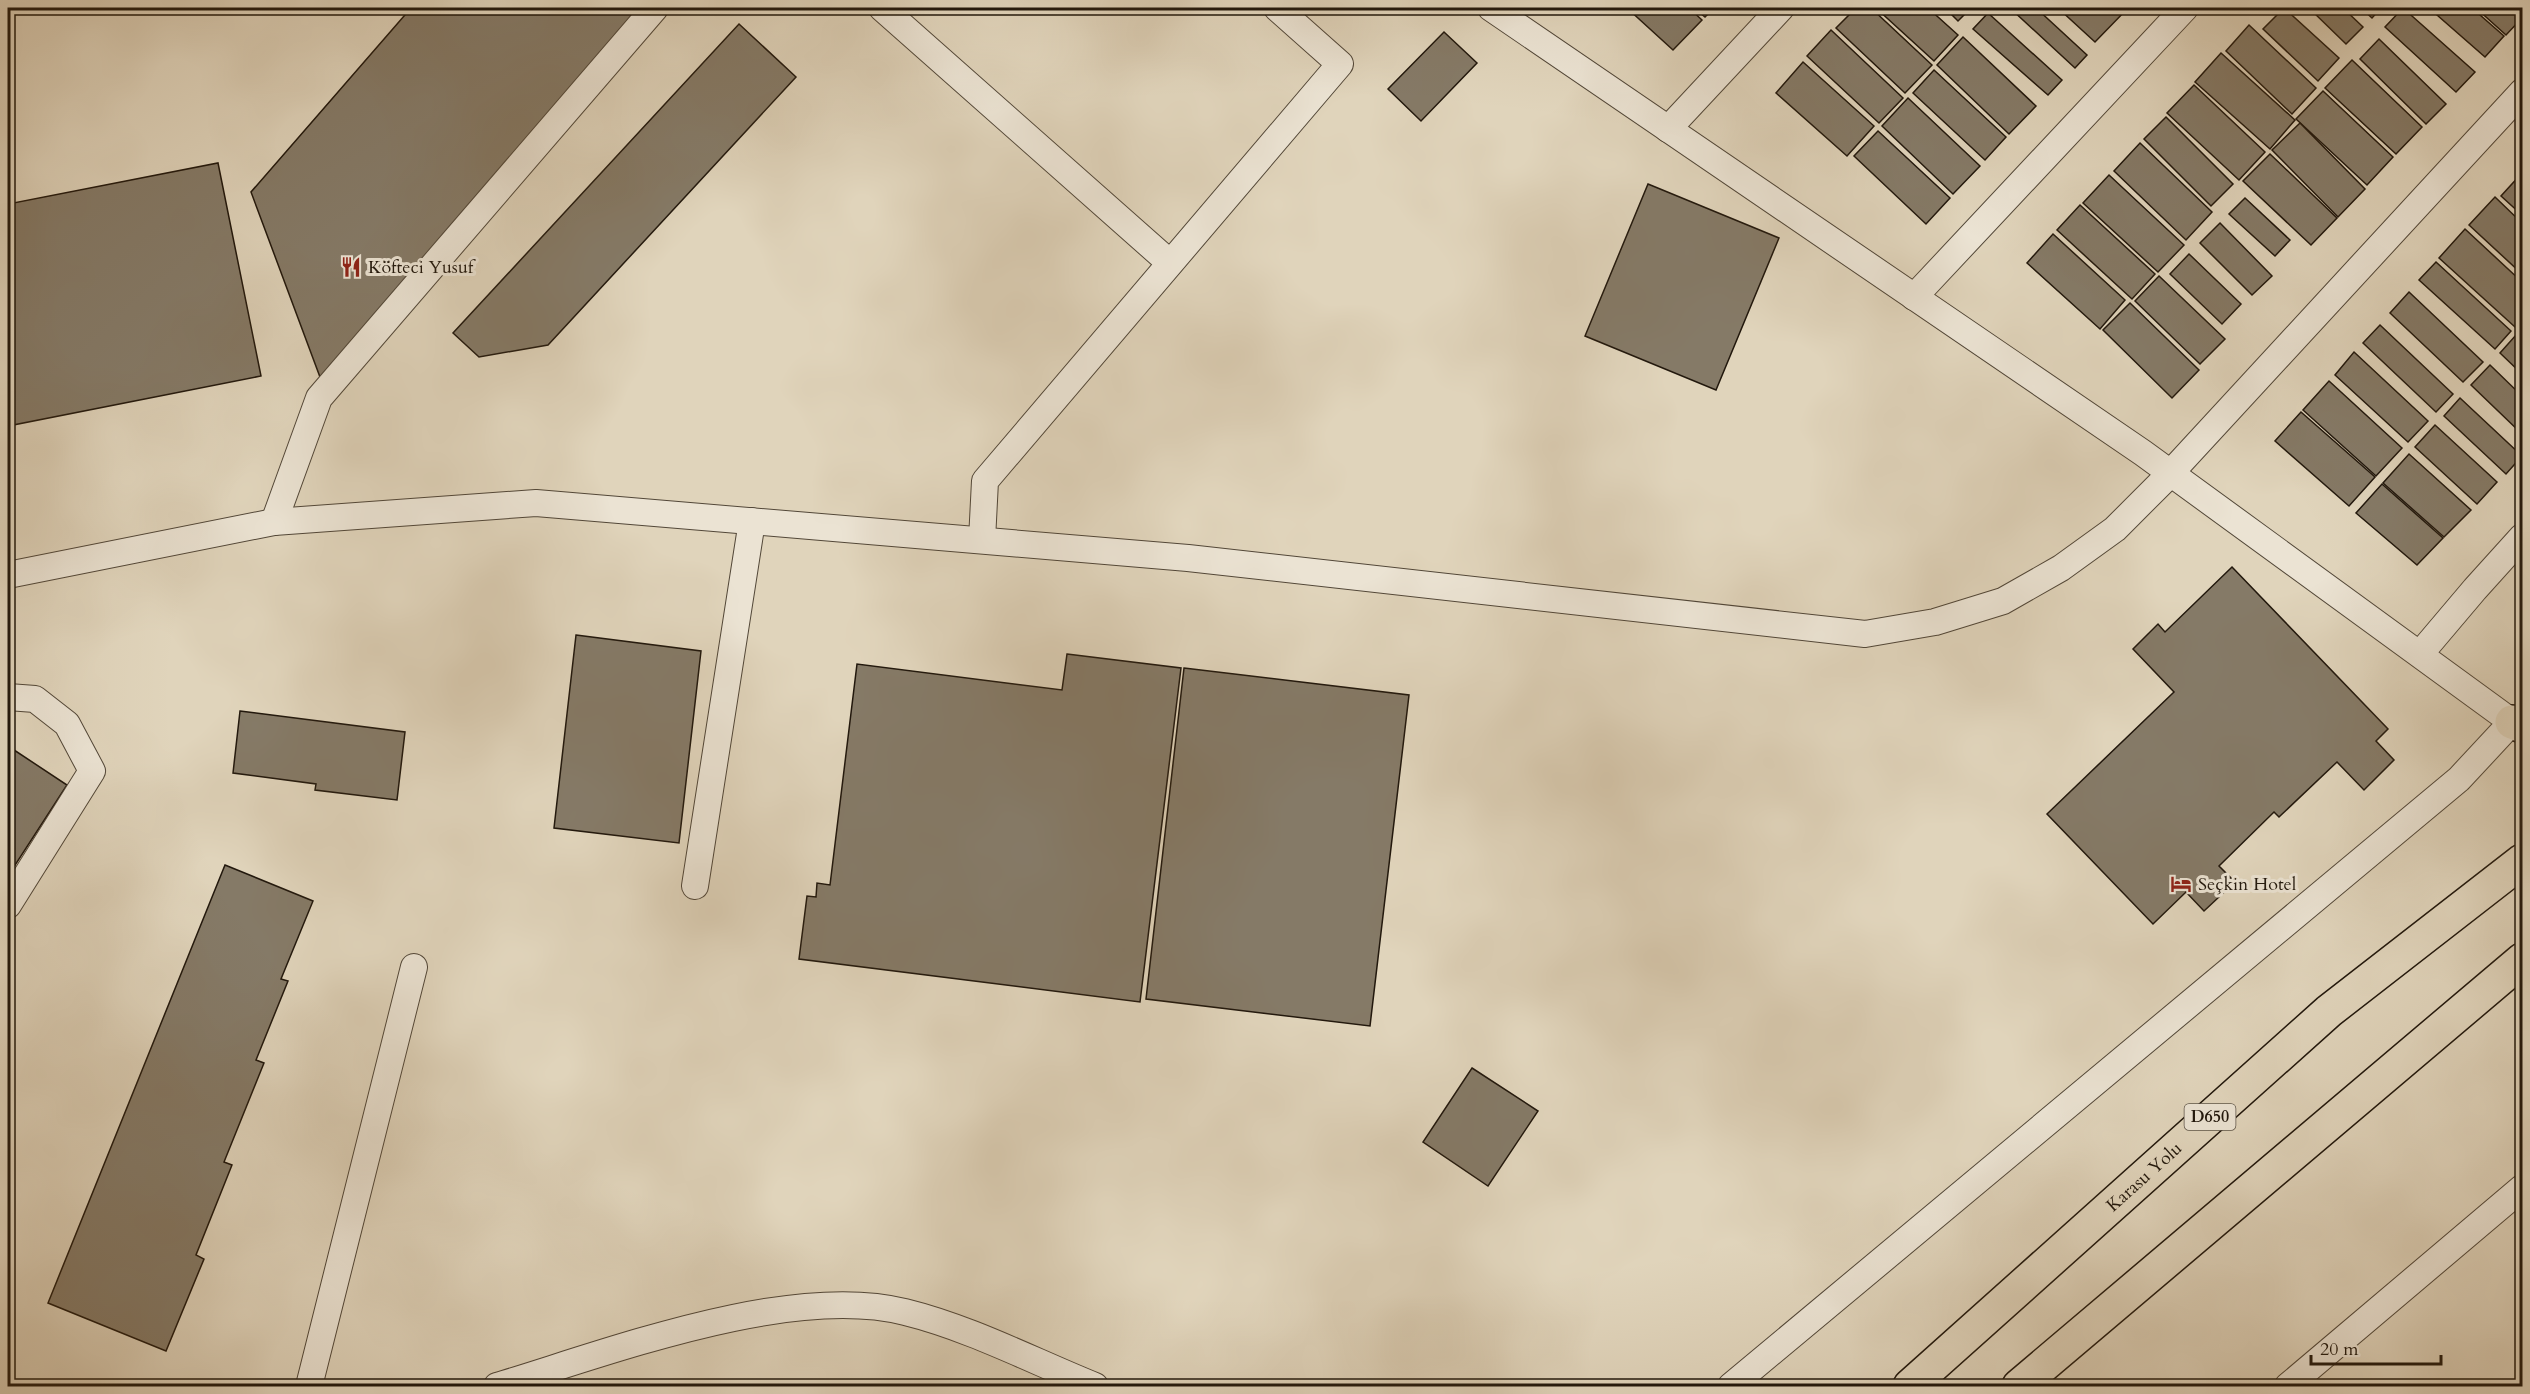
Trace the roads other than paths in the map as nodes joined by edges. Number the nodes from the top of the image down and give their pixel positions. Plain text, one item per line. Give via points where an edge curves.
1 (656, 8) edge
2 (882, 8) edge
3 (1277, 8) edge
4 (1491, 8) edge
5 (1781, 8) edge
6 (2185, 8) edge
7 (2523, 92) edge
8 (1668, 129) junction
9 (1170, 262) junction
10 (1914, 297) junction
11 (2170, 473) junction
12 (752, 521) junction
13 (274, 522) junction
14 (2523, 537) edge
15 (982, 540) junction
16 (8, 575) edge
17 (2420, 654) junction
18 (8, 697) edge
19 (2517, 724) edge
20 (2523, 861) edge
21 (695, 886) dead end
22 (8, 905) edge
23 (2523, 960) edge
24 (414, 967) dead end
25 (2523, 1188) edge
26 (309, 1386) edge
27 (497, 1386) edge
28 (1095, 1386) edge
29 (1731, 1386) edge
30 (1910, 1386) edge
31 (2019, 1386) edge
32 (2288, 1386) edge

1 - 13 lane via 320,398
2 - 9 lane
3 - 9 lane via 1340,64
4 - 8 lane
5 - 8 lane
6 - 10 lane
7 - 11 lane
8 - 10 lane
9 - 15 lane via 985,481
10 - 11 lane
11 - 15 lane via 2115,529 2061,568 2003,602 1935,622 1865,634 1188,558
11 - 17 lane
12 - 13 lane via 536,503
12 - 15 lane
12 - 21 lane
13 - 16 lane
14 - 17 lane
17 - 19 lane
18 - 22 lane via 35,699 67,724 92,771
19 - 29 lane via 2459,779
20 - 30 highway, Karasu Yolu / D650 via 2329,1011
23 - 31 highway
24 - 26 lane
25 - 32 lane
27 - 28 lane via 684,1330 769,1312 840,1304 904,1311 966,1332

